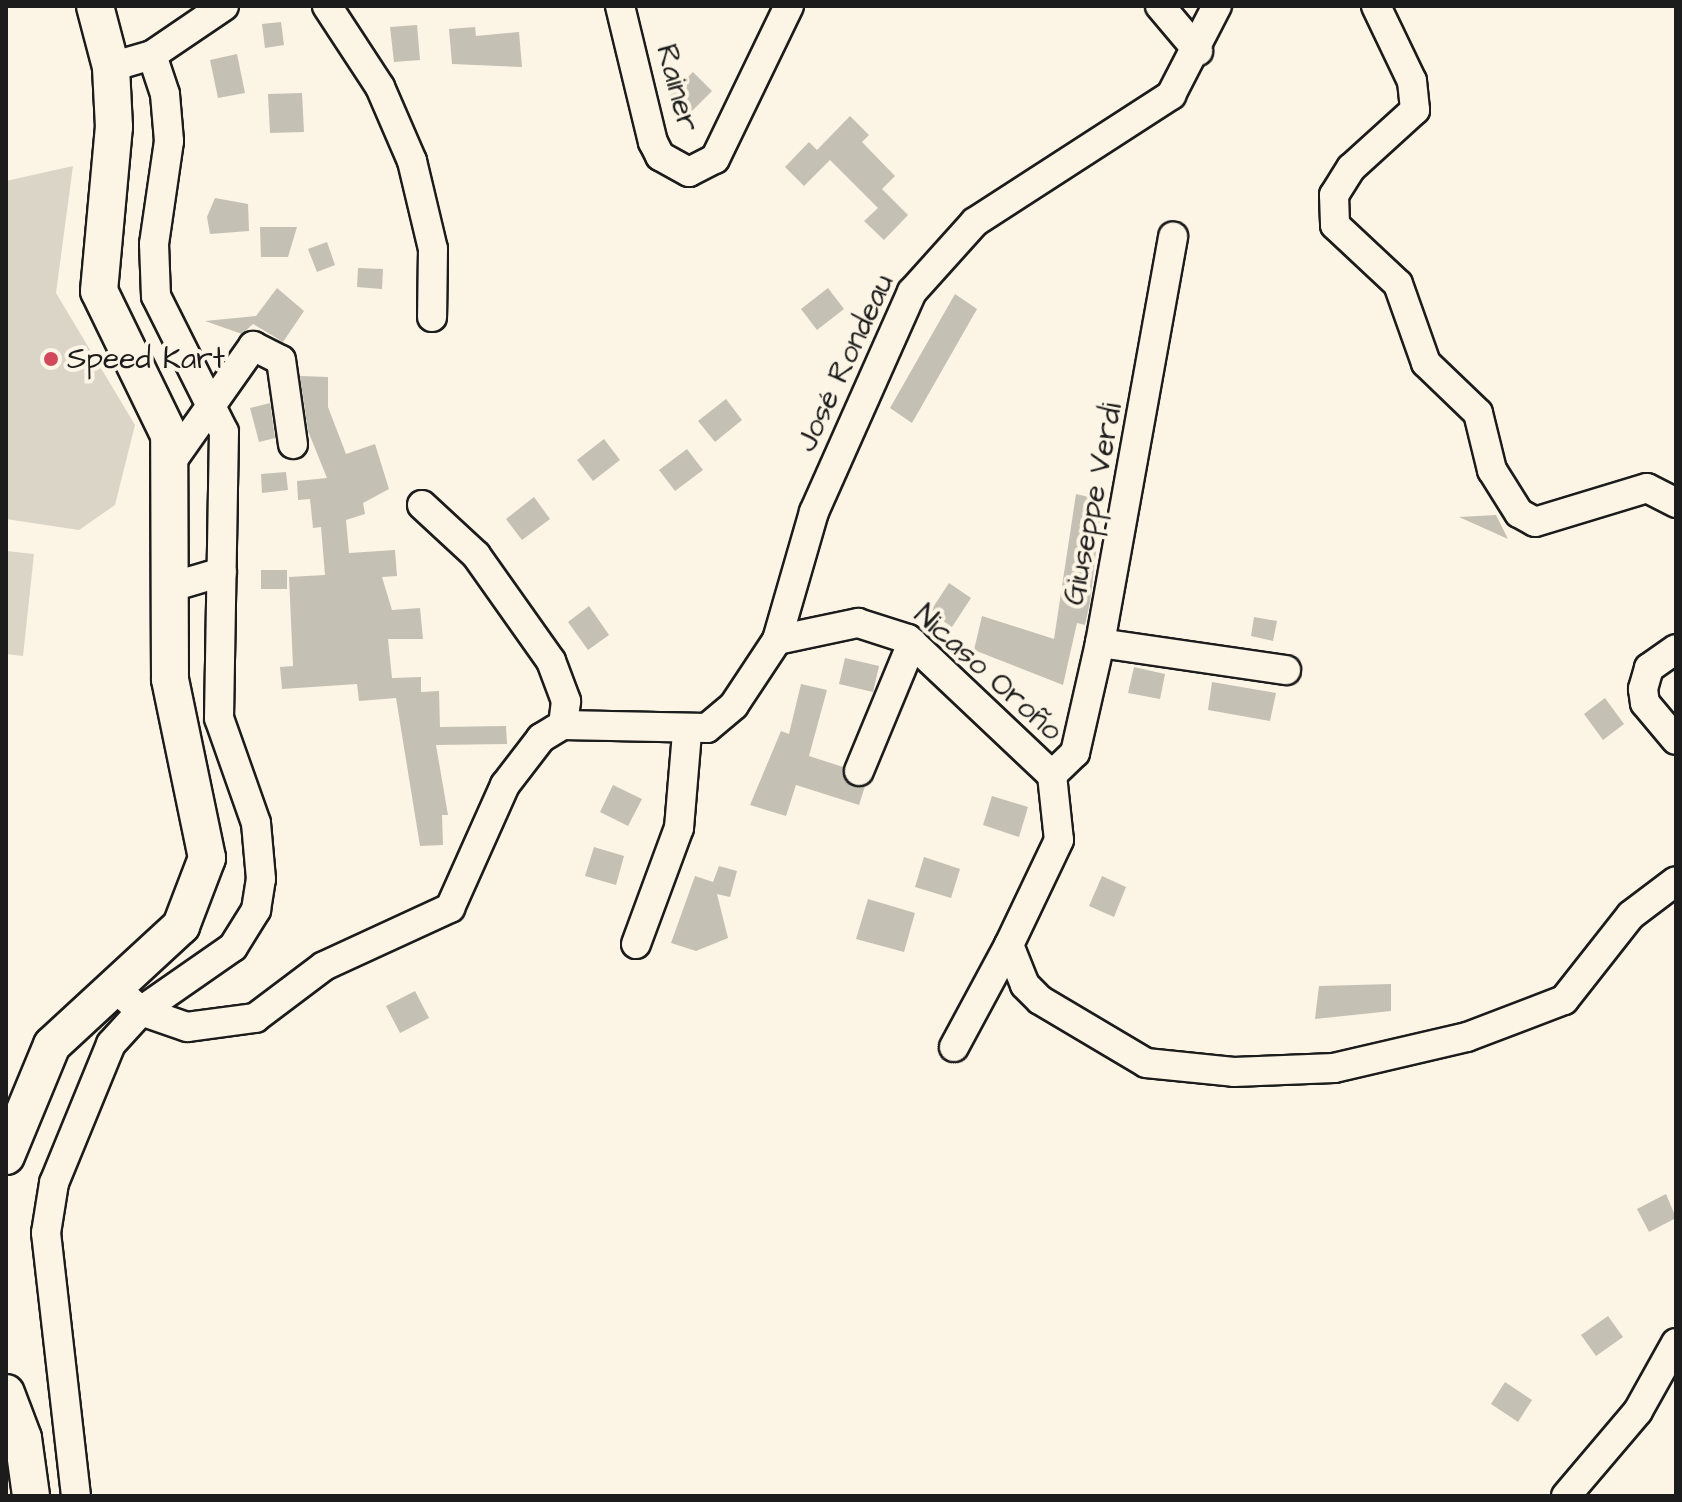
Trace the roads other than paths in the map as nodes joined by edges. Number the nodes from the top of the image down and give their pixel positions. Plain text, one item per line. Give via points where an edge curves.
1 (95, 6) edge
2 (224, 6) edge
3 (327, 6) edge
4 (620, 6) edge
5 (789, 6) edge
6 (1160, 6) edge
7 (1217, 6) edge
8 (1376, 6) edge
9 (1198, 51) junction
10 (152, 55) junction
11 (111, 67) junction
12 (1173, 236) dead end
13 (432, 317) dead end
14 (211, 404) junction
15 (293, 444) dead end
16 (172, 461) junction
17 (1676, 503) edge
18 (422, 505) dead end
19 (222, 572) junction
20 (171, 587) junction
21 (777, 640) junction
22 (912, 643) junction
23 (1100, 643) junction
24 (1676, 649) edge
25 (1286, 670) dead end
26 (563, 725) junction
27 (687, 732) junction
28 (1676, 740) edge
29 (859, 771) dead end
30 (1052, 775) junction
31 (1675, 879) edge
32 (636, 944) dead end
33 (1009, 945) junction
34 (112, 985) junction
35 (141, 1011) junction
36 (954, 1047) dead end
37 (6, 1156) edge
38 (1676, 1343) edge
39 (6, 1393) edge
40 (31, 1496) edge
41 (76, 1496) edge
42 (1566, 1496) edge

1 - 11 main road
2 - 10 street
3 - 13 street via 380,87 412,161 433,249
4 - 5 street, Rainer via 653,142 660,156 689,172 715,159
6 - 9 street
7 - 9 street, José Rondeau
8 - 17 street via 1412,81 1415,110 1351,168 1334,195 1333,211 1343,237 1398,284 1426,363 1478,413 1492,470 1519,513 1535,522 1647,488
9 - 21 street, José Rondeau via 1157,107 975,222 926,272 814,512
10 - 11 street
10 - 14 street via 165,94 169,141 154,244 156,296
11 - 16 main road via 114,127 99,291 163,416
12 - 23 street, Giuseppe Verdi
14 - 15 street via 242,354 265,346 281,360
14 - 16 street
14 - 19 street via 224,432
16 - 20 main road
18 - 26 street via 476,555 551,661 566,701
19 - 20 street
19 - 35 street via 219,718 256,823 256,910 233,947
20 - 34 main road via 174,718 207,858 181,926
21 - 22 street, Nicaso Oroño via 876,623
21 - 27 street via 724,717
22 - 29 street
22 - 30 street, Nicaso Oroño
23 - 25 street
23 - 30 street, Giuseppe Verdi via 1075,753
24 - 28 street via 1649,668 1643,689 1655,718
26 - 27 street
26 - 35 street via 541,738 505,785 450,908 324,966 255,1018 187,1027
27 - 32 street via 679,828
30 - 33 street, Nicaso Oroño via 1059,840
31 - 33 street via 1631,915 1564,1000 1467,1037 1334,1068 1234,1072 1146,1063 1040,1000 1025,985
33 - 36 street, Nicaso Oroño
34 - 35 street
34 - 37 main road via 52,1045
35 - 41 street via 97,1069 50,1204 46,1233
38 - 42 street via 1638,1411
39 - 40 main road via 23,1438

